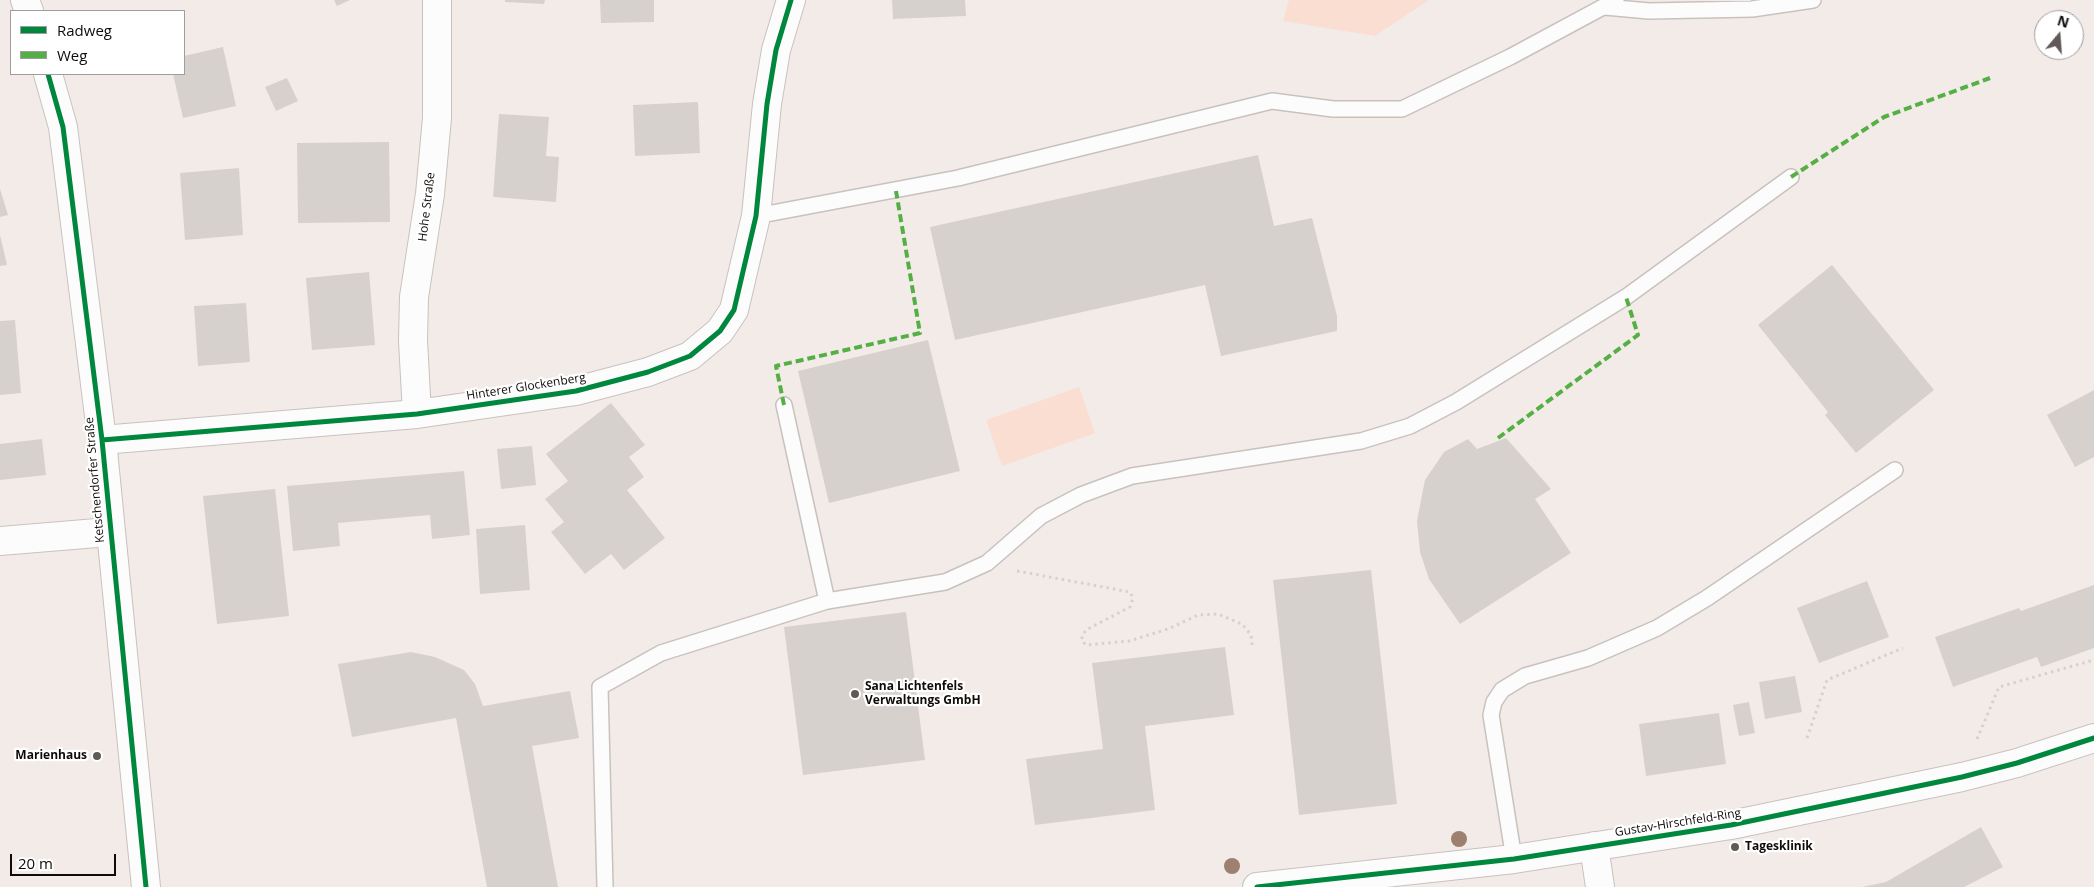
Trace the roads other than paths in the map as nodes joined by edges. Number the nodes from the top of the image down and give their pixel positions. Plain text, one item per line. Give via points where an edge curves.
1 (437, 0) edge
2 (791, 0) edge
3 (1813, 0) edge
4 (1610, 4) edge
5 (48, 75) edge
6 (1791, 177) dead end
7 (756, 216) junction
8 (784, 405) dead end
9 (417, 414) junction
10 (102, 440) junction
11 (1895, 470) dead end
12 (109, 532) junction
13 (0, 541) edge
14 (827, 601) junction
15 (2094, 738) edge
16 (1594, 846) junction
17 (1514, 859) junction
18 (146, 887) edge
19 (605, 887) edge
20 (1257, 887) edge
21 (1600, 887) edge

1 - 9 street, Hohe Straße via 437,118 430,194 414,297
2 - 7 street, Hinterer Glockenberg via 776,50 767,104
3 - 4 lane via 1752,9 1649,11
4 - 7 lane via 1510,57 1402,108 1332,109 1272,101 958,178
5 - 10 street, Ketschendorfer Straße via 63,126
6 - 14 lane via 1626,297 1456,402 1410,426 1361,441 1132,476 1081,495 1041,516 987,563 945,582
7 - 9 street, Hinterer Glockenberg via 734,310 720,331 690,356 648,372 576,391
8 - 14 lane
9 - 10 street, Hinterer Glockenberg
10 - 12 street, Ketschendorfer Straße
11 - 17 lane via 1707,598 1657,628 1588,658 1525,676 1502,690 1494,702 1492,716
12 - 13 street, Ketschendorfer Straße
12 - 18 street, Ketschendorfer Straße
14 - 19 lane via 661,653 600,687
15 - 16 street, Gustav-Hirschfeld-Ring via 1962,777 1774,817
16 - 17 street, Gustav-Hirschfeld-Ring
16 - 21 street
17 - 20 street, Gustav-Hirschfeld-Ring

